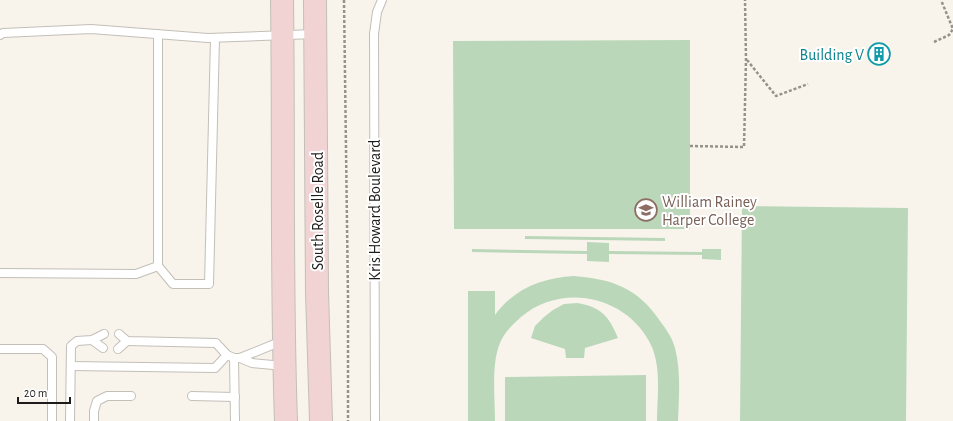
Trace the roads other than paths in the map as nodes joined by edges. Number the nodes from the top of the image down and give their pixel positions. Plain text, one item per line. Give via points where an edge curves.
1 (282, 0) edge
2 (315, 0) edge
3 (382, 0) edge
4 (158, 34) junction
5 (316, 34) junction
6 (0, 35) edge
7 (283, 35) junction
8 (215, 38) junction
9 (158, 266) junction
10 (0, 273) edge
11 (104, 334) dead end
12 (119, 334) dead end
13 (92, 340) junction
14 (283, 340) junction
15 (127, 341) junction
16 (103, 348) dead end
17 (0, 349) edge
18 (118, 349) dead end
19 (234, 357) junction
20 (71, 366) junction
21 (284, 366) junction
22 (132, 396) dead end
23 (192, 396) dead end
24 (235, 397) junction
25 (52, 421) edge
26 (70, 421) edge
27 (94, 421) edge
28 (235, 421) edge
29 (286, 421) edge
30 (321, 421) edge
31 (375, 421) edge

1 - 7 main road
2 - 5 main road, South Roselle Road
3 - 31 lane, Kris Howard Boulevard via 377,12 374,34
4 - 6 lane via 91,29
4 - 8 lane
4 - 9 lane
5 - 7 lane
5 - 30 main road, South Roselle Road via 317,292
7 - 8 lane
7 - 14 main road
8 - 9 lane via 209,284 173,284
9 - 10 lane via 136,274
11 - 13 lane
12 - 15 lane
13 - 16 lane
13 - 20 lane via 77,341 71,346
14 - 19 lane
14 - 21 main road
15 - 18 lane
15 - 19 lane via 216,343
17 - 25 lane via 43,349 52,357
19 - 20 lane via 215,368
19 - 21 lane via 252,363
19 - 24 lane
20 - 26 lane
21 - 29 main road
22 - 27 lane via 107,396 97,401
23 - 24 lane
24 - 28 lane

